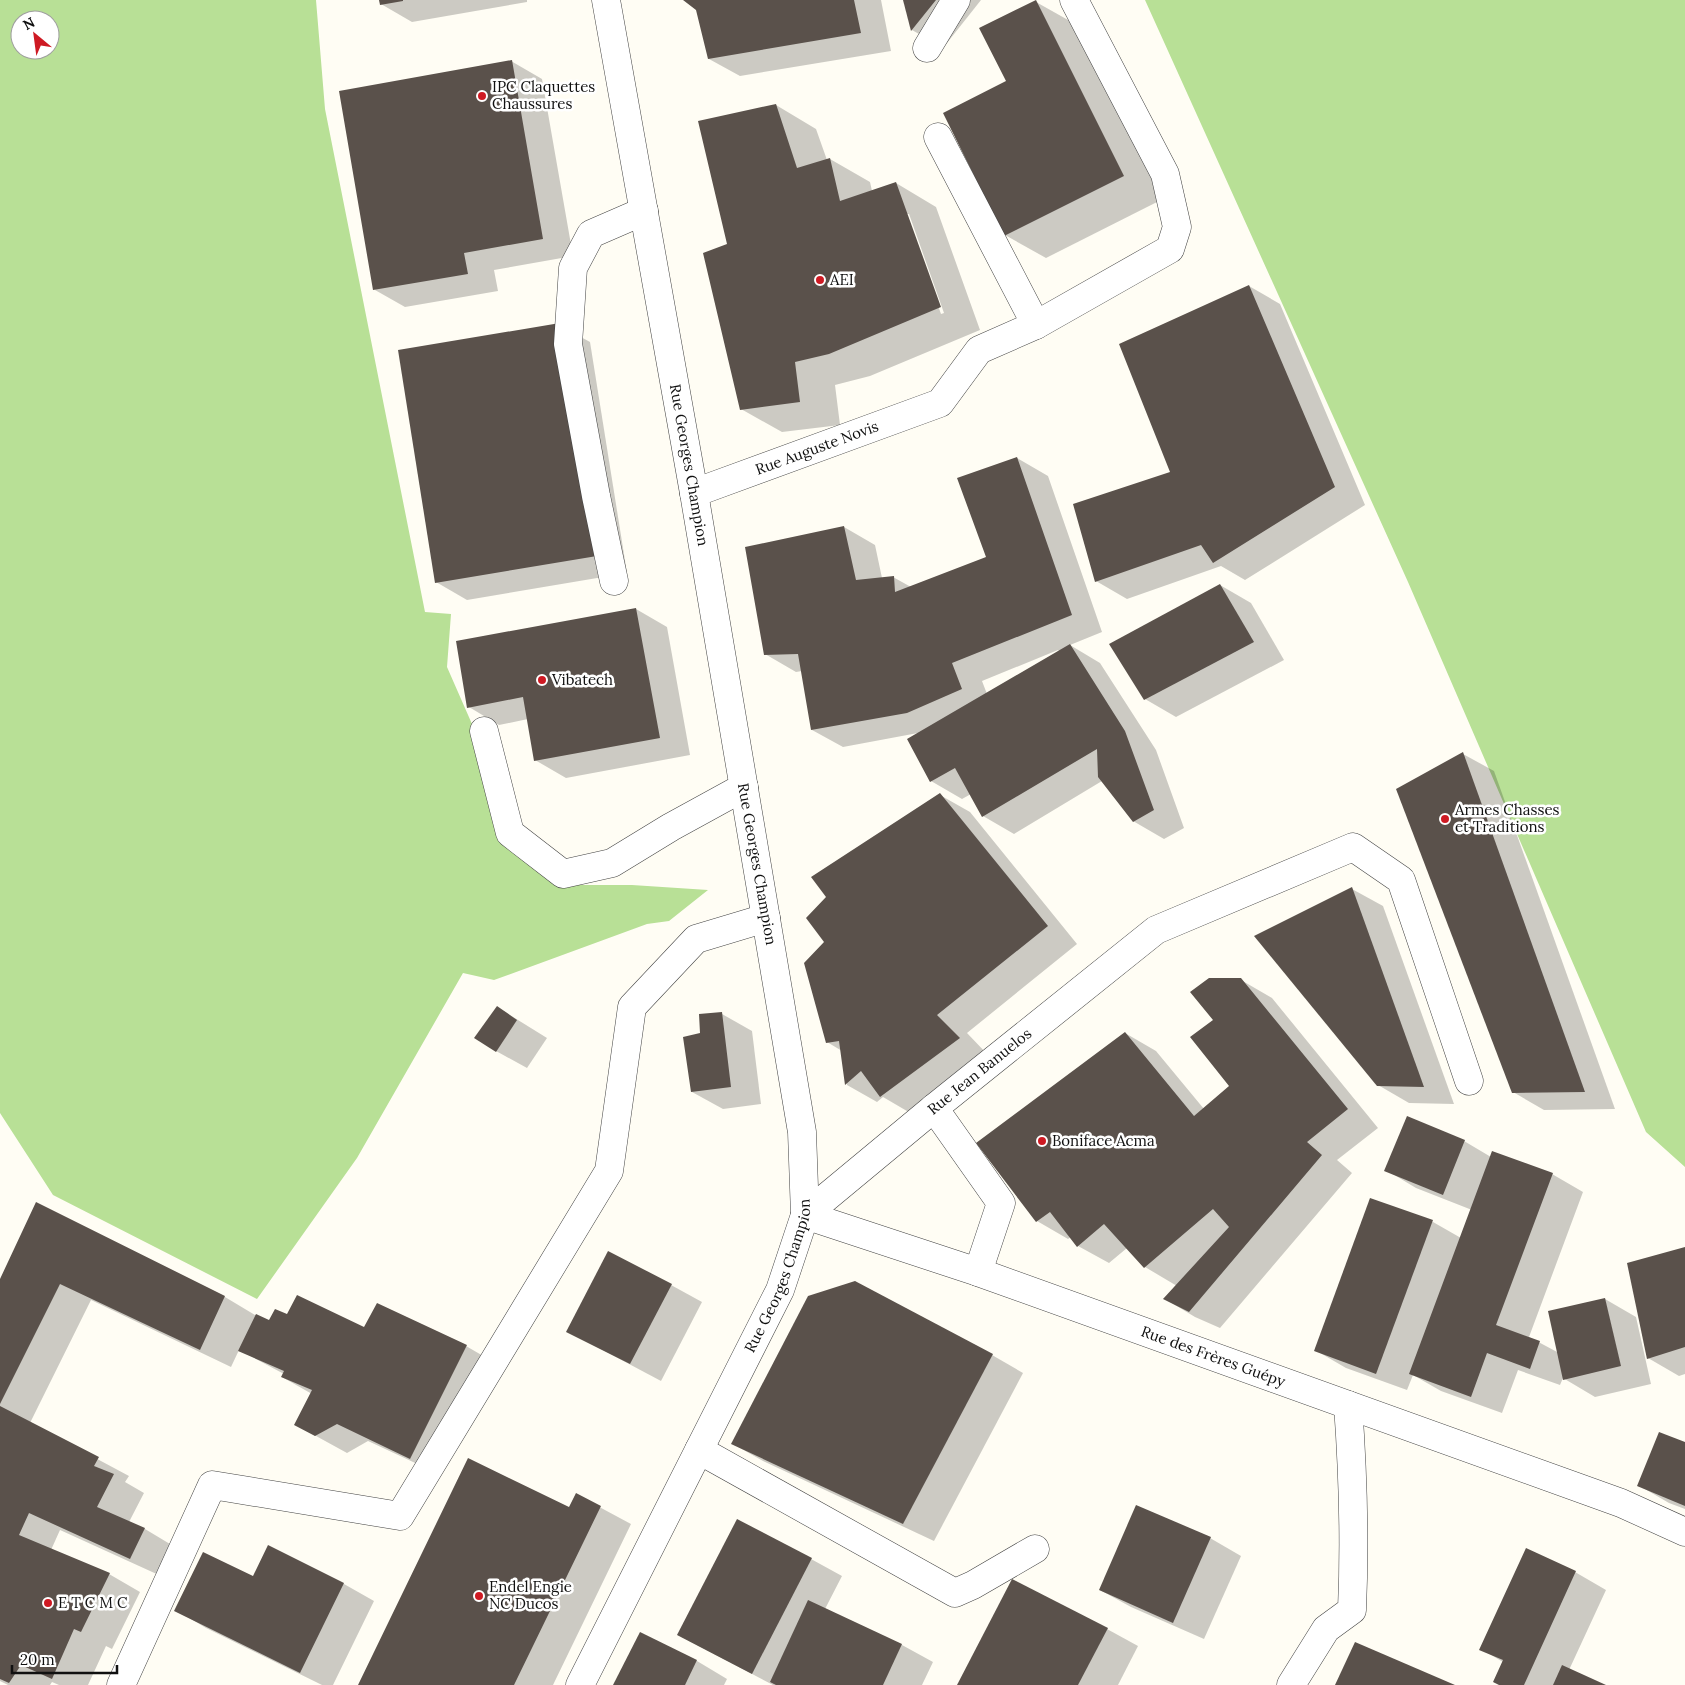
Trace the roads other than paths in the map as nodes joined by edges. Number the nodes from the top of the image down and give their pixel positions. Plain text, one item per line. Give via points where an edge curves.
1 (606, 0) edge
2 (956, 0) edge
3 (1074, 0) edge
4 (927, 48) dead end
5 (938, 137) dead end
6 (644, 211) junction
7 (1036, 325) junction
8 (694, 493) junction
9 (614, 581) dead end
10 (484, 731) dead end
11 (744, 786) junction
12 (766, 918) junction
13 (1469, 1081) dead end
14 (934, 1108) junction
15 (805, 1215) junction
16 (978, 1272) junction
17 (1348, 1405) junction
18 (699, 1450) junction
19 (1685, 1532) edge
20 (1035, 1549) dead end
21 (121, 1685) edge
22 (580, 1685) edge
23 (1291, 1685) edge

1 - 6 street, Rue Georges Champion
2 - 4 street
3 - 7 street via 1164,174 1177,227 1170,249
5 - 7 street
6 - 8 street, Rue Georges Champion
6 - 9 street via 591,234 573,268 568,344
7 - 8 street, Rue Auguste Novis via 978,350 940,402
8 - 11 street, Rue Georges Champion
10 - 11 street via 510,833 563,874 612,863
11 - 12 street, Rue Georges Champion
12 - 15 street, Rue Georges Champion via 802,1132
12 - 21 street via 696,939 632,1007 608,1171 400,1516 212,1485
13 - 14 street, Rue Jean Banuelos via 1401,880 1352,847 1156,930
14 - 15 street, Rue Jean Banuelos
14 - 16 street via 1001,1204
15 - 16 street, Rue des Frères Guépy
15 - 18 street, Rue Georges Champion via 780,1290
16 - 17 street, Rue des Frères Guépy
17 - 19 street, Rue des Frères Guépy via 1621,1503
17 - 23 street via 1353,1483 1352,1610 1326,1630
18 - 20 street via 955,1593
18 - 22 street, Rue Georges Champion

